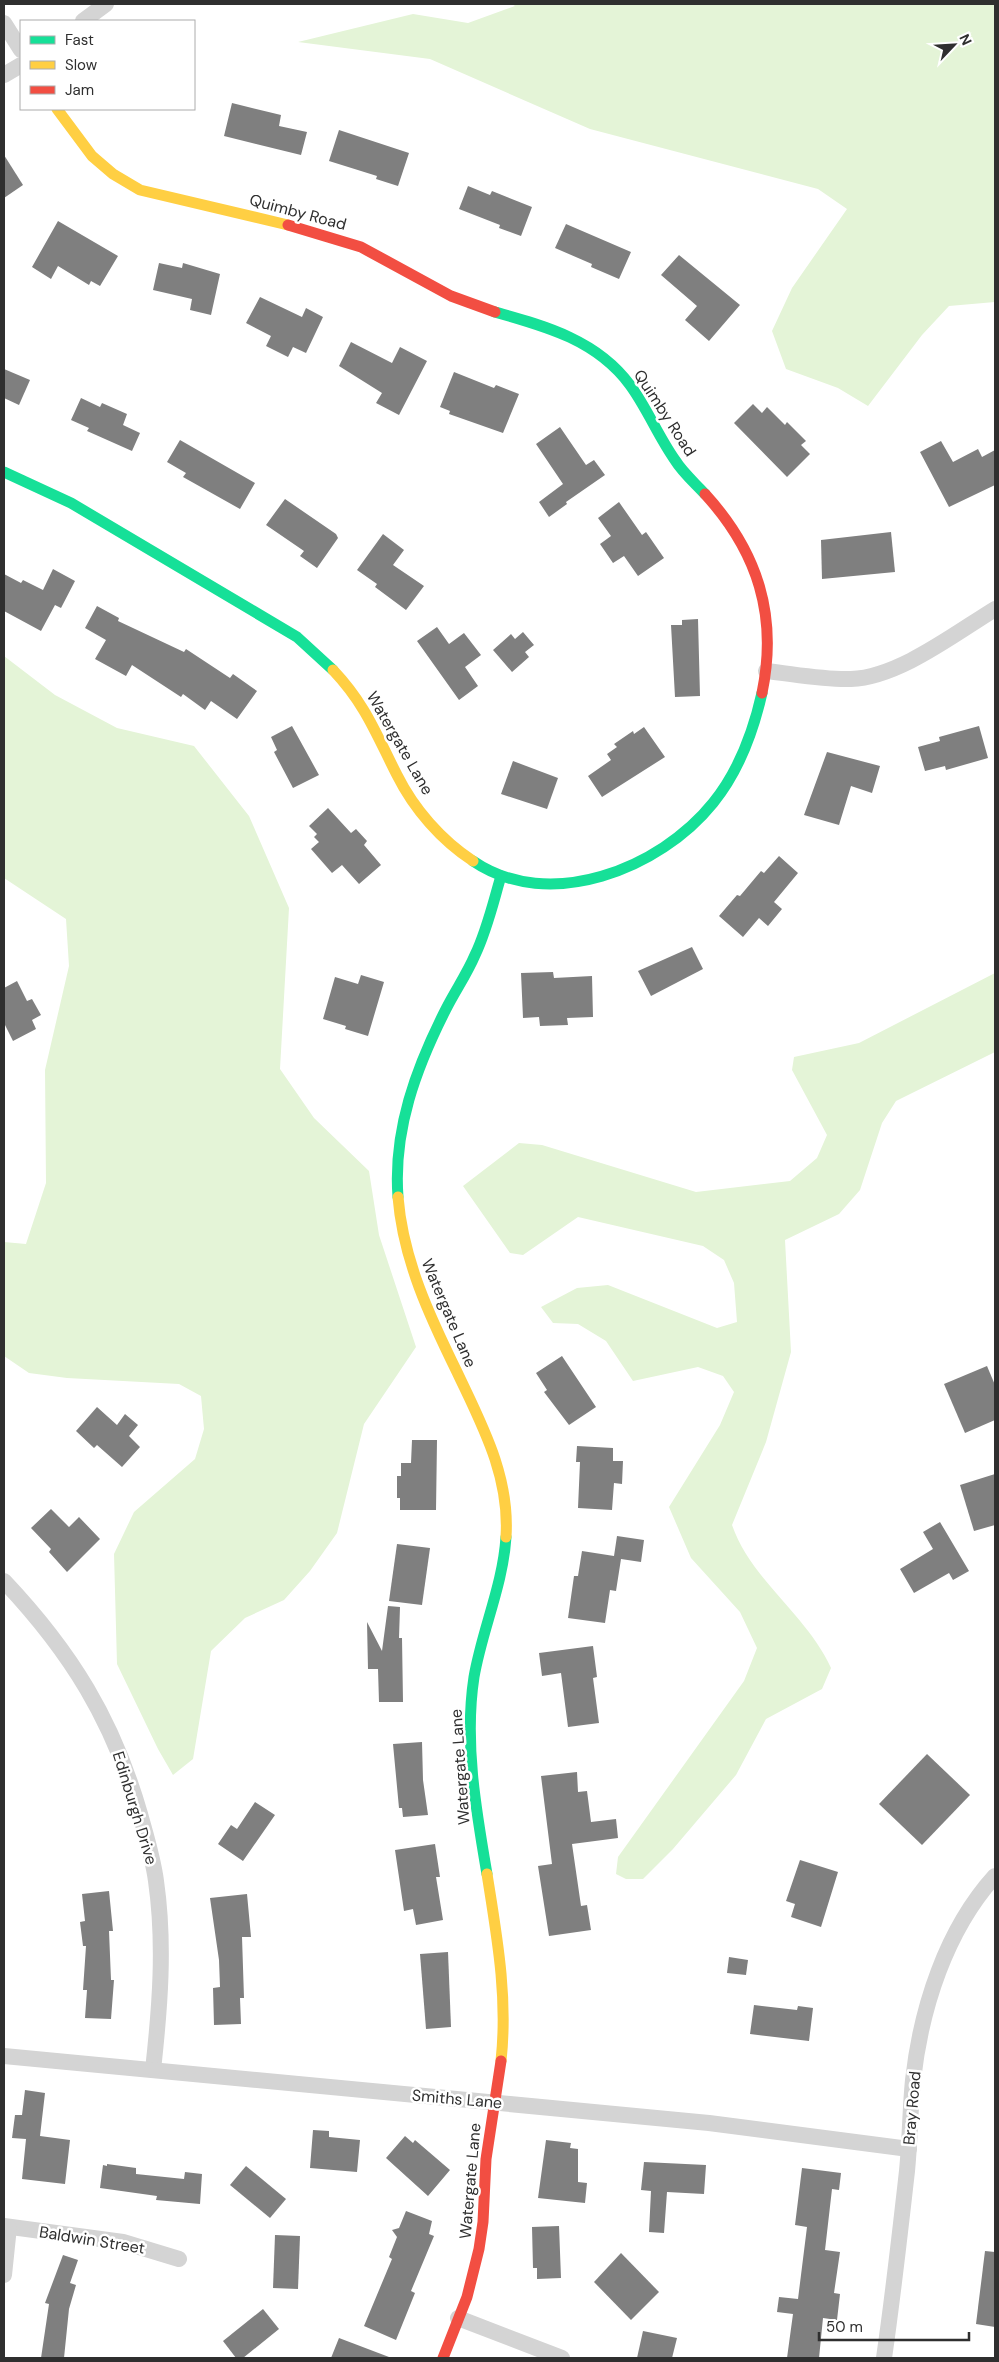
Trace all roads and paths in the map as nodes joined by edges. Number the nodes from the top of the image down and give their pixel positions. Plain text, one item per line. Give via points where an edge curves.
1 (106, 4) edge
2 (84, 20) edge
3 (4, 22) edge
4 (20, 48) edge
5 (20, 66) edge
6 (4, 75) edge
7 (58, 110) edge
8 (4, 472) edge
9 (995, 609) edge
10 (766, 671) junction
11 (501, 876) junction
12 (4, 1581) edge
13 (995, 1876) edge
14 (4, 2056) edge
15 (153, 2070) junction
16 (495, 2102) junction
17 (909, 2149) junction
18 (6, 2227) edge
19 (180, 2259) dead end
20 (4, 2275) edge
21 (458, 2318) junction
22 (443, 2358) edge
23 (562, 2358) edge
24 (884, 2358) edge

1 - 2 street
3 - 4 street
5 - 6 street
7 - 10 street, Quimby Road via 100,166 140,190 321,233 363,247 402,266 442,292 466,303 566,333 606,359 628,382 677,464 721,513 748,558 767,614
8 - 11 street, Watergate Lane via 72,503 297,637 348,686 368,715 399,779 441,835 465,856
9 - 10 street via 897,668 877,674 852,679
10 - 11 street, Quimby Road via 753,730 739,765 725,790 704,815 678,837 638,862 577,883 527,884
11 - 16 street, Watergate Lane via 473,961 444,1011 416,1076 404,1116 397,1179 404,1241 416,1287 488,1438 504,1487 508,1514 507,1541 479,1647 471,1705 478,1815 504,1984 503,2038
12 - 15 street, Edinburgh Drive via 63,1649 94,1698 133,1789 156,1880 160,1927 161,1987
13 - 17 street, Bray Road via 965,1916 929,2000 913,2080
14 - 15 street, Smiths Lane
15 - 16 street, Smiths Lane
16 - 17 street, Smiths Lane via 709,2123
16 - 21 street, Watergate Lane via 486,2157 479,2255
17 - 24 street, Bray Road
18 - 19 street, Baldwin Street via 122,2242
18 - 20 street
21 - 22 street, Watergate Lane
21 - 23 street

